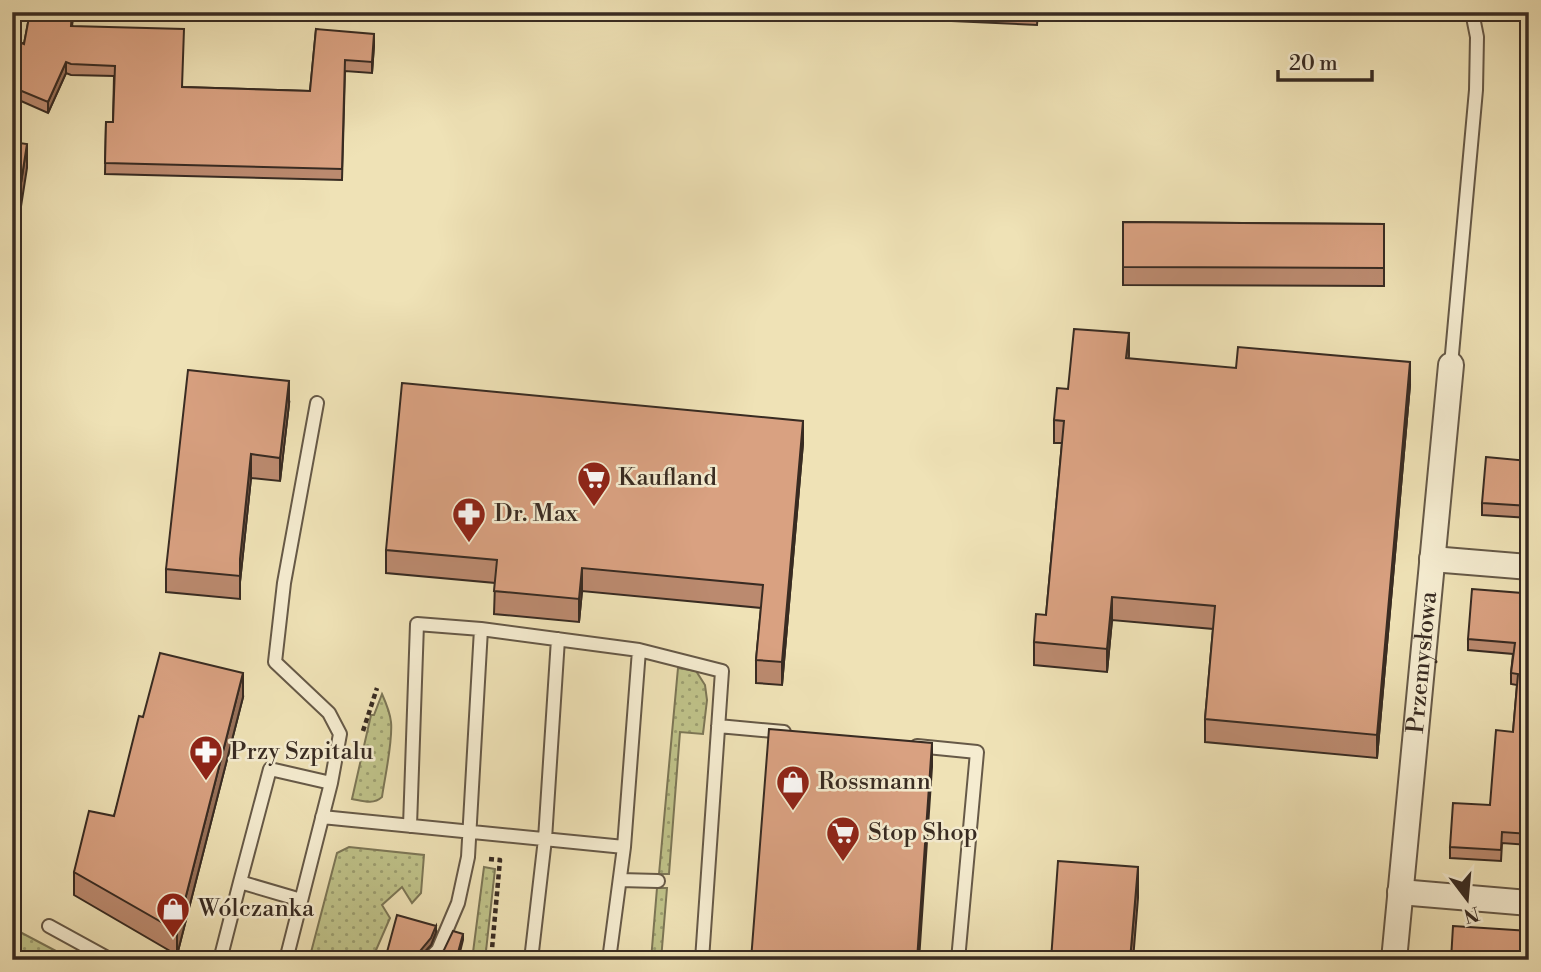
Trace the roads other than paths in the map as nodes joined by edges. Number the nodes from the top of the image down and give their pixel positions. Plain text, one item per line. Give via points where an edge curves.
1 (1472, 12) edge
2 (1451, 366) joint
3 (317, 403) dead end
4 (1432, 559) junction
5 (1529, 567) edge
6 (481, 629) junction
7 (558, 639) junction
8 (639, 650) junction
9 (718, 726) junction
10 (800, 734) edge
11 (909, 745) edge
12 (331, 783) junction
13 (322, 817) junction
14 (410, 825) junction
15 (471, 832) junction
16 (545, 839) junction
17 (624, 847) junction
18 (620, 880) junction
19 (240, 881) junction
20 (658, 881) dead end
21 (1400, 892) junction
22 (301, 900) junction
23 (1529, 903) edge
24 (49, 926) dead end
25 (111, 960) edge
26 (220, 960) edge
27 (286, 960) edge
28 (428, 960) edge
29 (531, 960) edge
30 (609, 960) edge
31 (702, 960) edge
32 (958, 960) edge
33 (1395, 960) edge

1 - 2 lane via 1478,37 1476,90
2 - 4 street, Przemysłowa
3 - 12 lane via 284,583 275,662 329,713 340,734
4 - 5 street
4 - 21 street, Przemysłowa
6 - 7 lane
6 - 14 lane via 417,624
6 - 15 lane
7 - 8 lane
7 - 16 lane
8 - 9 lane via 722,671
8 - 17 lane
9 - 10 lane
9 - 31 lane
11 - 32 lane via 977,752
12 - 13 lane
12 - 19 lane via 270,769
13 - 14 lane
13 - 22 lane
14 - 15 lane
15 - 16 lane
15 - 28 lane via 458,903 438,950
16 - 17 lane
16 - 29 lane
17 - 18 lane
18 - 20 lane
18 - 30 lane
19 - 22 lane
19 - 26 lane
21 - 23 street
21 - 33 street, Przemysłowa
22 - 27 lane
24 - 25 lane

